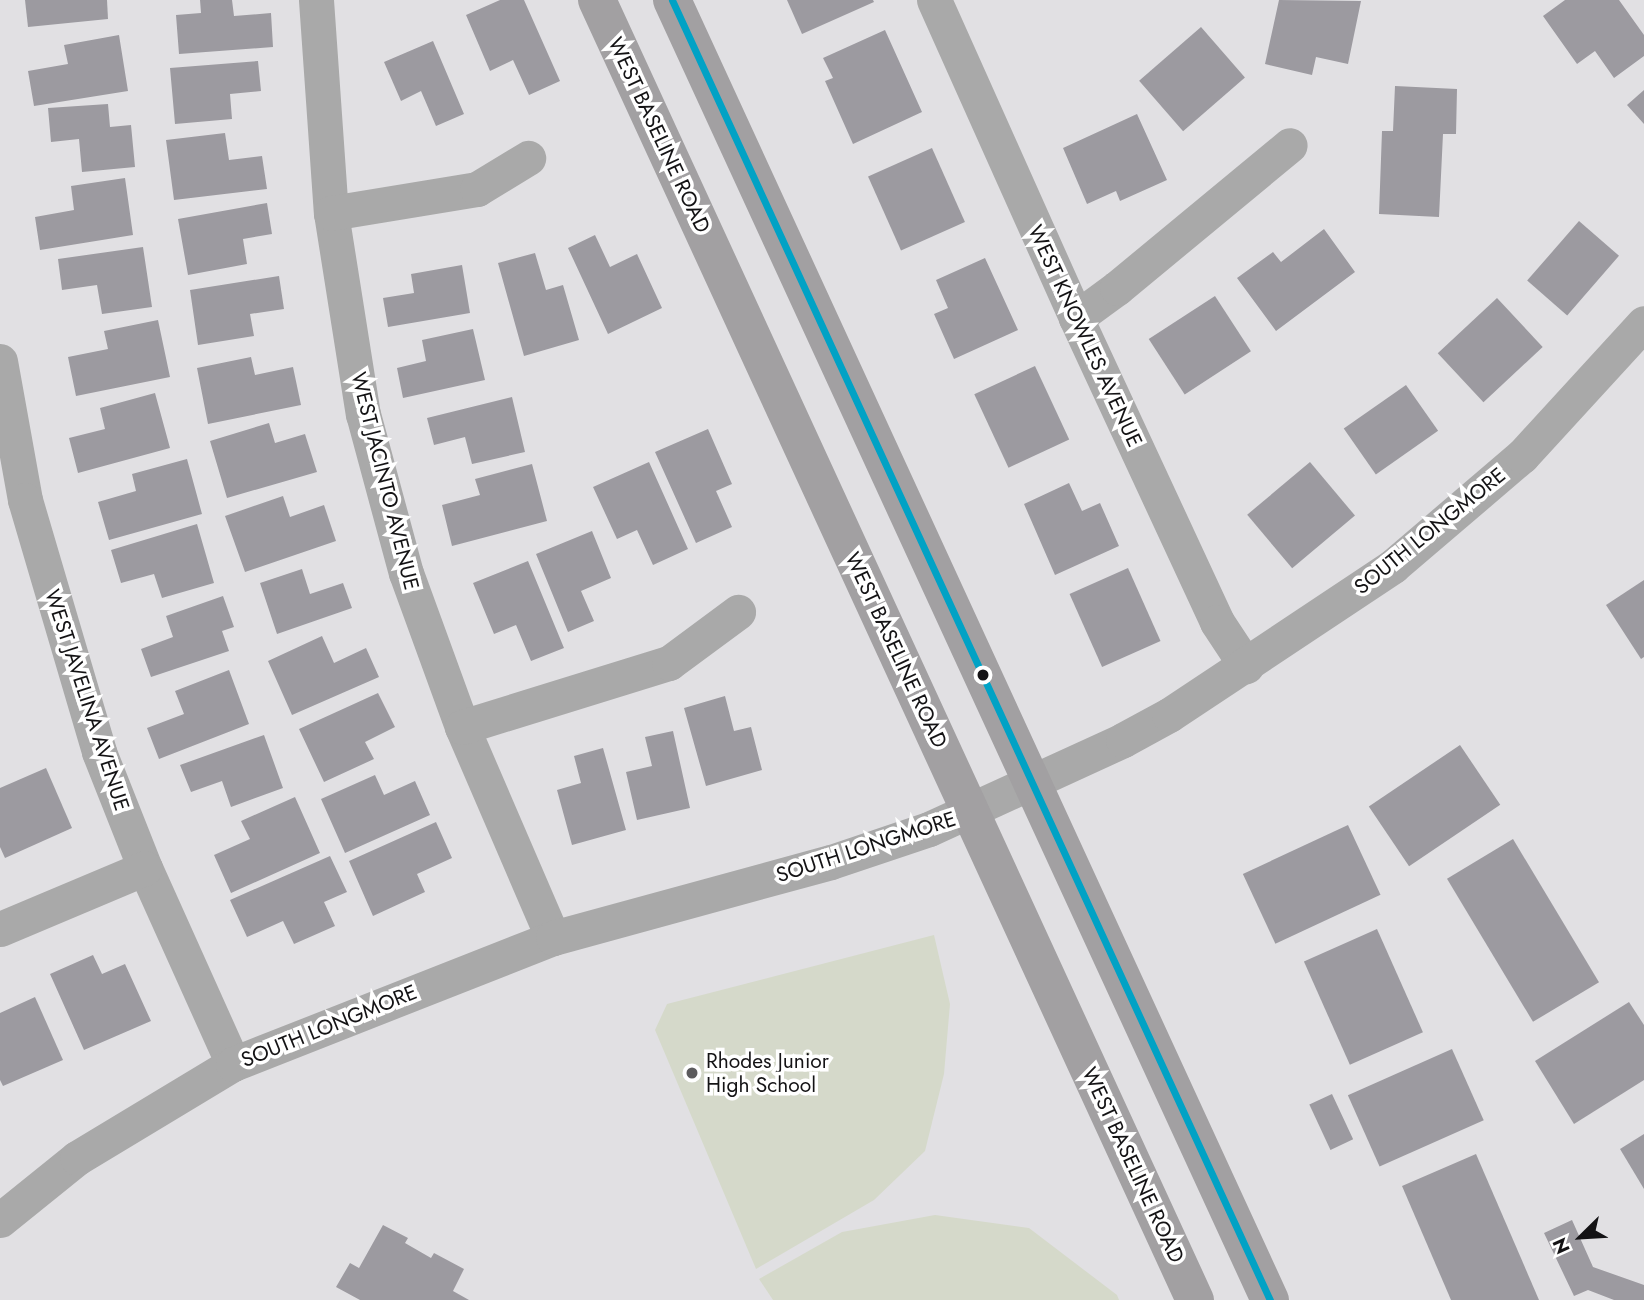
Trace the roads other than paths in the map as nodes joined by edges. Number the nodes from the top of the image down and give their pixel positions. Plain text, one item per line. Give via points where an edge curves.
1 (316, 0) edge
2 (597, 0) edge
3 (672, 0) edge
4 (934, 0) edge
5 (1290, 145) dead end
6 (528, 158) dead end
7 (331, 213) junction
8 (1076, 318) junction
9 (1644, 323) edge
10 (0, 361) edge
11 (13, 505) edge
12 (738, 612) dead end
13 (1246, 666) junction
14 (462, 727) junction
15 (1031, 783) junction
16 (971, 811) junction
17 (145, 868) junction
18 (0, 929) edge
19 (552, 938) junction
20 (233, 1064) junction
21 (0, 1220) edge
22 (1195, 1300) edge
23 (1270, 1300) edge

1 - 7 street, WEST JACINTO AVENUE
2 - 16 main road, WEST BASELINE ROAD
3 - 15 main road
4 - 8 street, WEST KNOWLES AVENUE
5 - 8 street
6 - 7 street via 477,188
7 - 14 street, WEST JACINTO AVENUE via 363,414 406,573
8 - 13 street, WEST KNOWLES AVENUE via 1217,622
9 - 13 street, SOUTH LONGMORE via 1513,464 1393,566
10 - 11 street, WEST JAVELINA AVENUE
11 - 17 street, WEST JAVELINA AVENUE via 99,752
12 - 14 street via 668,663
13 - 15 street, SOUTH LONGMORE via 1157,721
14 - 19 street, WEST JACINTO AVENUE
15 - 16 street, SOUTH LONGMORE
15 - 23 main road
16 - 19 street, SOUTH LONGMORE via 831,862
16 - 22 main road, WEST BASELINE ROAD
17 - 18 street
17 - 20 street, WEST JAVELINA AVENUE
19 - 20 street, SOUTH LONGMORE
20 - 21 street, SOUTH LONGMORE via 76,1158

